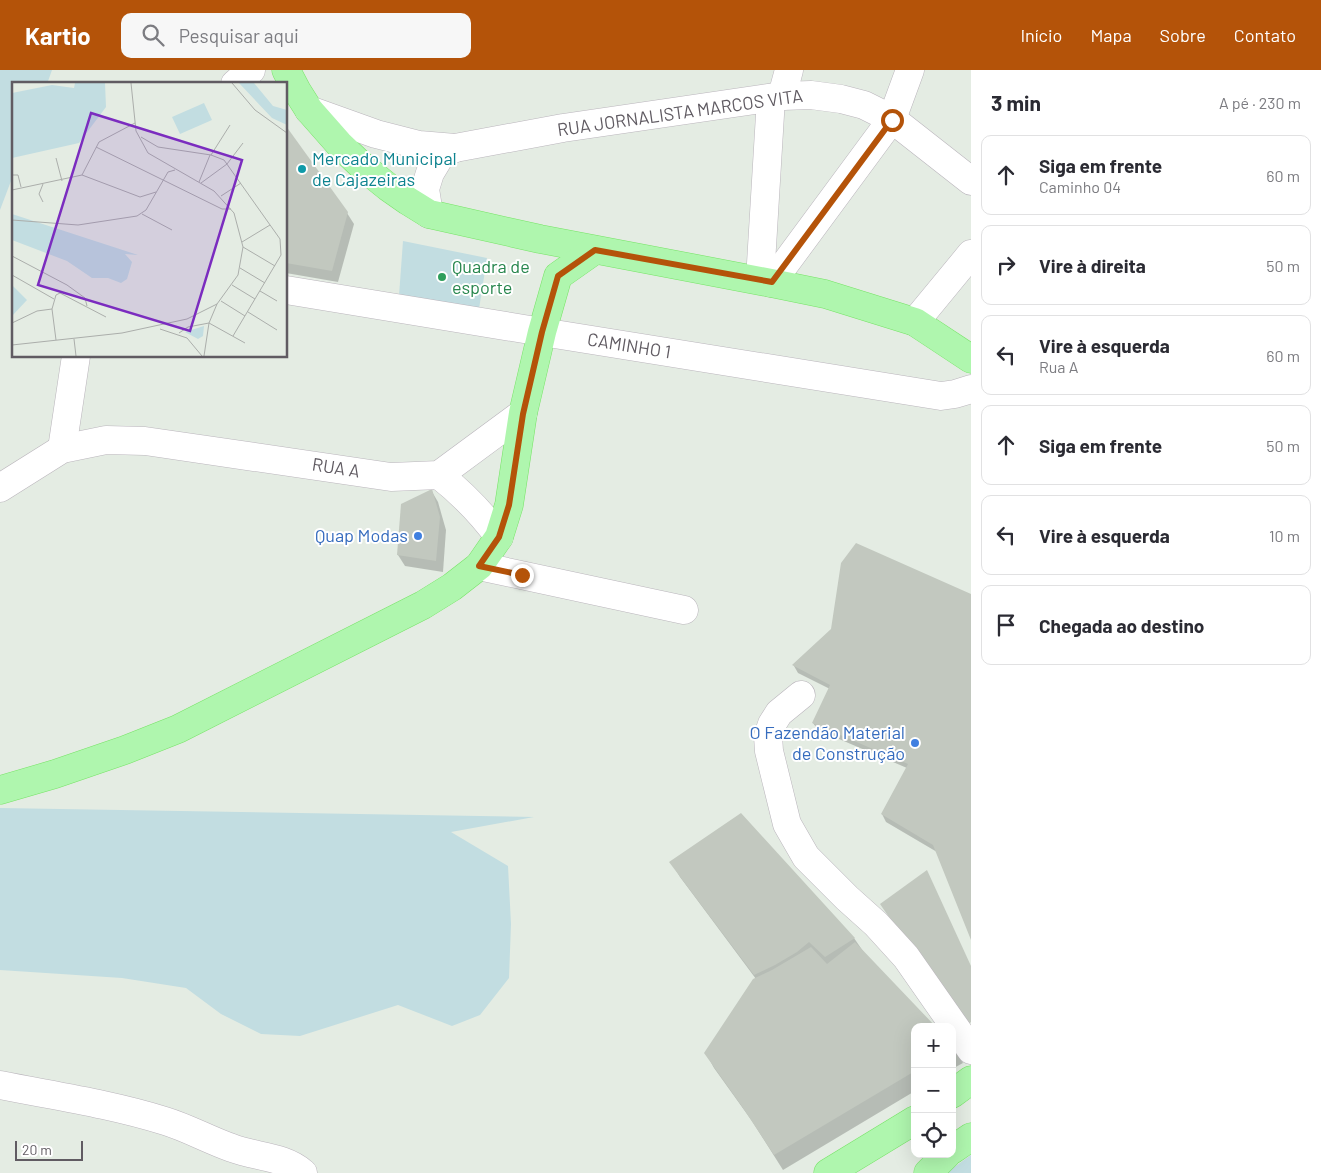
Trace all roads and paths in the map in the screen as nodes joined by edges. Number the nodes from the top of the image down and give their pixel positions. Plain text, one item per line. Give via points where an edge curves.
1 (251, 70) edge
2 (286, 70) edge
3 (789, 70) edge
4 (910, 70) edge
5 (237, 82) edge
6 (777, 97) junction
7 (309, 110) junction
8 (892, 120) junction
9 (455, 148) junction
10 (971, 181) edge
11 (429, 214) junction
12 (540, 239) junction
13 (595, 250) junction
14 (971, 254) edge
15 (558, 276) junction
16 (766, 281) junction
17 (288, 290) edge
18 (915, 322) junction
19 (542, 332) junction
20 (76, 358) edge
21 (971, 359) edge
22 (971, 389) edge
23 (523, 414) junction
24 (62, 449) junction
25 (439, 475) junction
26 (0, 488) edge
27 (499, 537) junction
28 (479, 566) junction
29 (684, 610) dead end
30 (801, 695) dead end
31 (0, 790) edge
32 (971, 1050) edge
33 (971, 1080) edge
34 (0, 1085) edge
35 (956, 1091) edge
36 (911, 1122) edge
37 (971, 1137) edge
38 (956, 1147) edge
39 (943, 1158) edge
40 (303, 1173) edge
41 (828, 1173) edge
42 (928, 1173) edge

1 - 5 street
2 - 7 main road
3 - 6 street
4 - 8 street
6 - 8 street, RUA JORNALISTA MARCOS VITA via 811,95 841,99 864,105
6 - 9 street, RUA JORNALISTA MARCOS VITA via 563,128
6 - 16 street
7 - 9 street, RUA JORNALISTA MARCOS VITA via 418,145
7 - 11 main road via 362,166
8 - 10 street, RUA JORNALISTA MARCOS VITA
8 - 16 street
9 - 11 street, RUA JORNALISTA MARCOS VITA via 439,158 430,173 426,189
11 - 12 main road
12 - 13 main road
12 - 15 main road
13 - 15 main road
13 - 16 main road
14 - 18 street
15 - 19 main road
16 - 18 main road via 825,294
17 - 19 street, CAMINHO 1
18 - 21 main road
19 - 22 street, CAMINHO 1 via 941,396
19 - 23 main road
20 - 24 street
23 - 25 street
23 - 27 main road via 509,505
24 - 25 street, RUA A via 106,440 145,441 391,476
24 - 26 street, RUA A
25 - 27 street via 483,515
27 - 28 main road
28 - 29 street
28 - 31 main road via 423,605 178,729 108,756
30 - 32 street via 779,713 768,736 788,824 806,857 906,956
33 - 35 main road
34 - 40 street via 165,1120 230,1148 285,1162
36 - 41 main road
37 - 38 main road
39 - 42 main road

